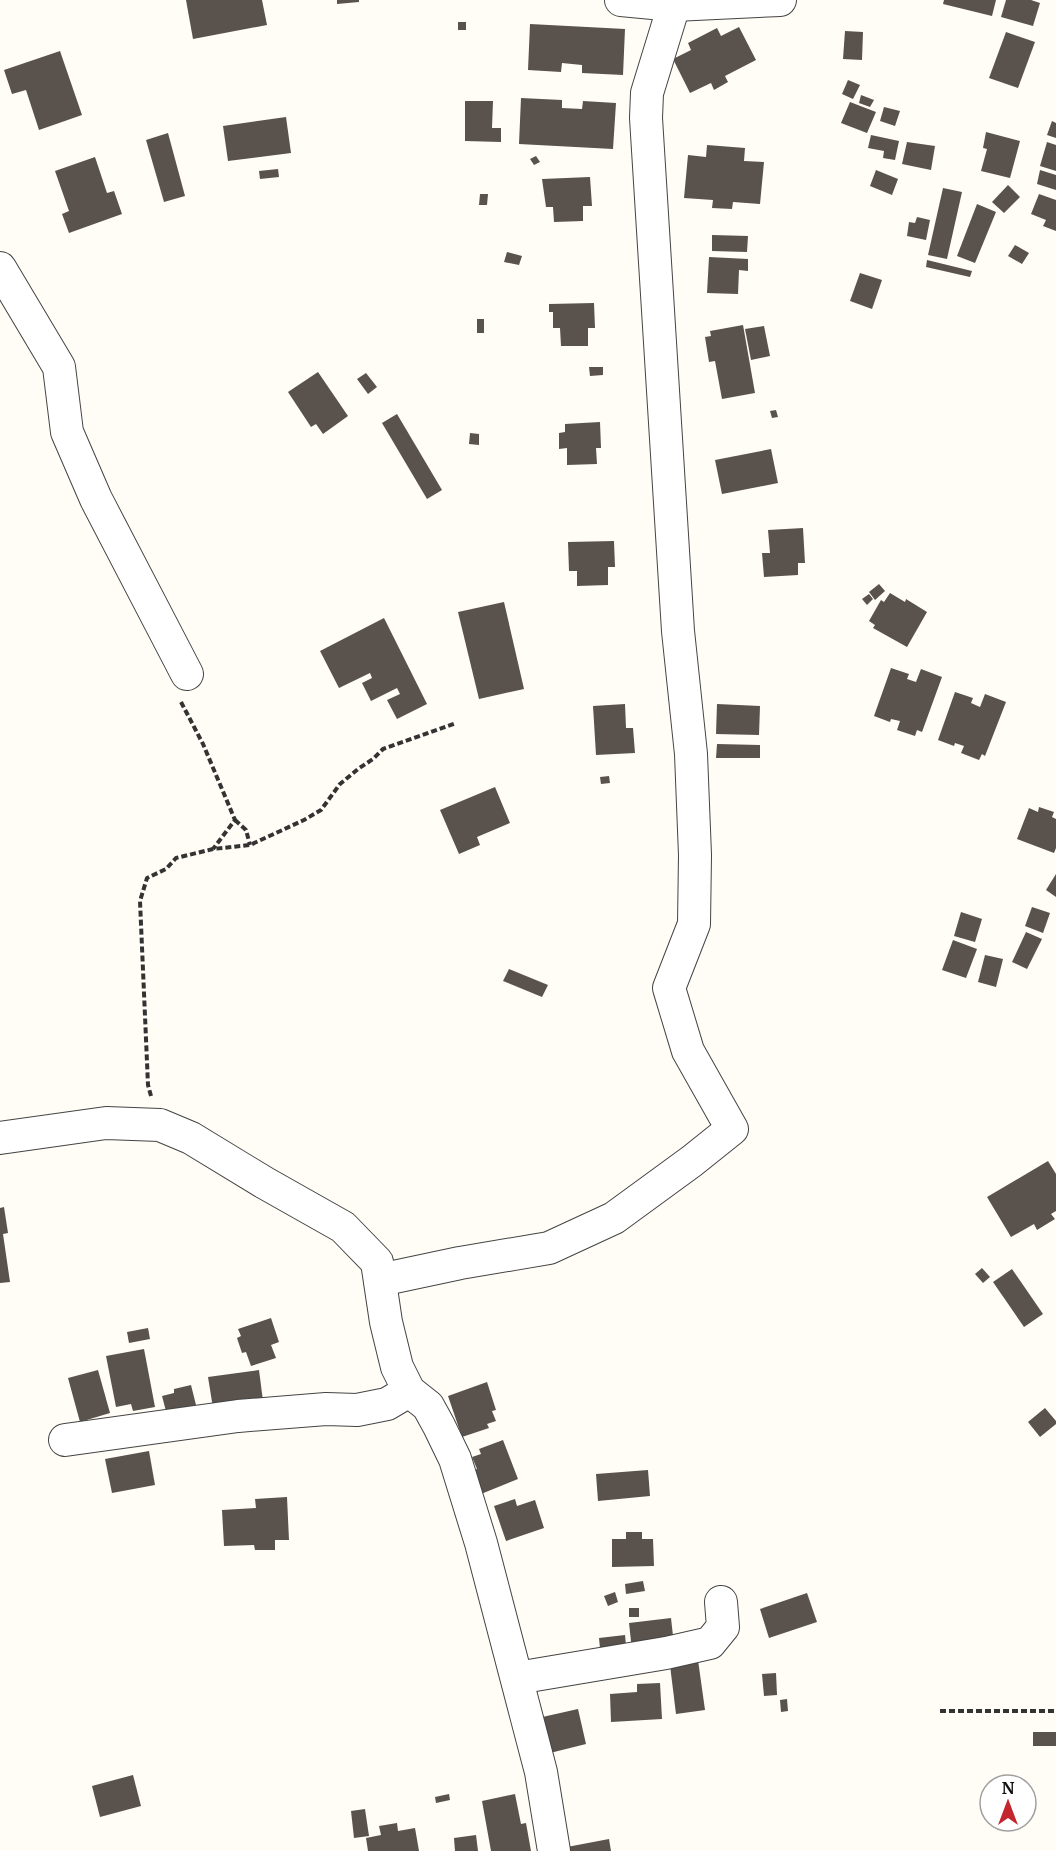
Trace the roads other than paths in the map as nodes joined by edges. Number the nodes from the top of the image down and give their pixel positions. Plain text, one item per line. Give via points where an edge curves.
1 (621, 0) edge
2 (780, 0) edge
3 (674, 5) junction
4 (0, 268) edge
5 (187, 674) road end
6 (0, 1138) edge
7 (380, 1280) junction
8 (408, 1391) junction
9 (65, 1440) dead end
10 (721, 1602) dead end
11 (517, 1678) junction
12 (554, 1851) edge

1 - 3 street
2 - 3 street
3 - 7 street via 647,93 646,118 695,855 694,924 669,987 688,1051 732,1128 614,1218 549,1248
4 - 5 street via 59,367 68,432 101,509
6 - 7 street via 106,1123 160,1125 191,1138 343,1227 377,1262
7 - 8 street via 391,1345
8 - 9 street via 387,1404 357,1410 326,1408 237,1416
8 - 11 street via 428,1406 454,1459
10 - 11 street via 723,1627 710,1643
11 - 12 street via 542,1772

